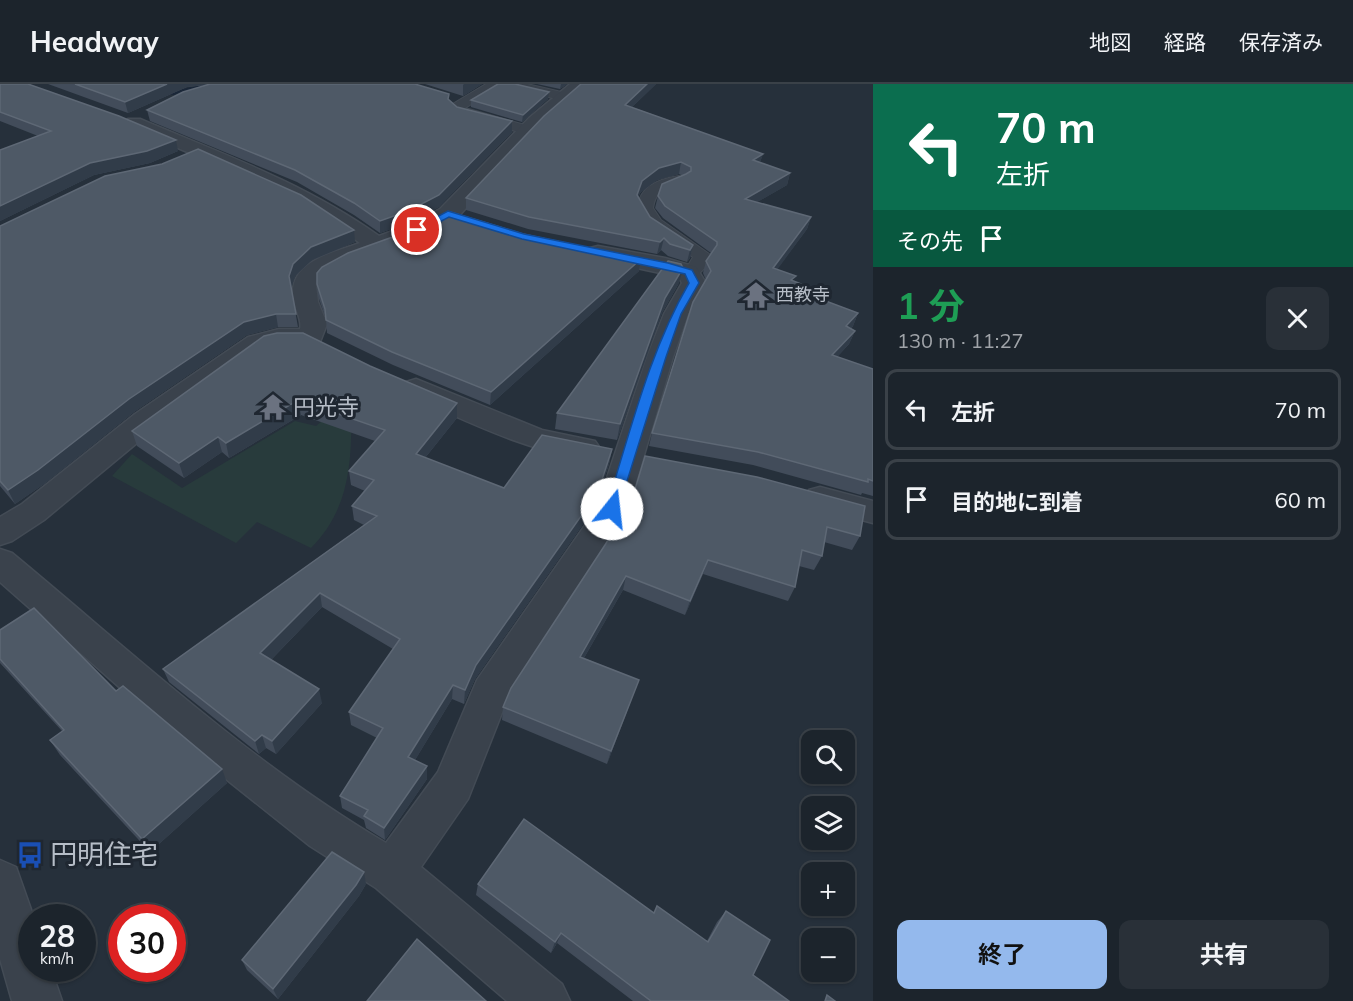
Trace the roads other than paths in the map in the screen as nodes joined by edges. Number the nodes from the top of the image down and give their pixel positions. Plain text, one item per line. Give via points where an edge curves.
1 (580, 84) edge
2 (445, 97) edge
3 (565, 97) junction
4 (465, 103) junction
5 (148, 111) edge
6 (527, 130) junction
7 (199, 151) junction
8 (178, 160) edge
9 (679, 181) edge
10 (376, 244) junction
11 (578, 249) edge
12 (688, 272) junction
13 (310, 337) junction
14 (336, 351) edge
15 (392, 378) edge
16 (645, 459) junction
17 (796, 492) edge
18 (873, 512) edge
19 (0, 533) edge
20 (0, 562) edge
21 (392, 872) junction
22 (0, 883) edge
23 (37, 1001) edge
24 (545, 1001) edge

1 - 3 street
2 - 4 lane
3 - 4 lane via 495,84
3 - 6 street
4 - 6 lane via 456,108 462,113
5 - 7 street via 123,119
6 - 10 street via 459,218
7 - 8 street
7 - 10 street via 292,192 352,225
9 - 12 lane via 654,188 646,202 646,212 652,221 703,256 696,268
10 - 13 street via 312,272 304,285 314,324
11 - 12 street
12 - 16 street via 694,283 676,314
13 - 14 street
13 - 19 street via 279,337 257,342 241,352 146,421 33,512
15 - 16 street via 535,438
16 - 21 street via 491,692 453,785
17 - 18 street
20 - 21 street via 225,754 325,831
21 - 24 street
22 - 23 street

